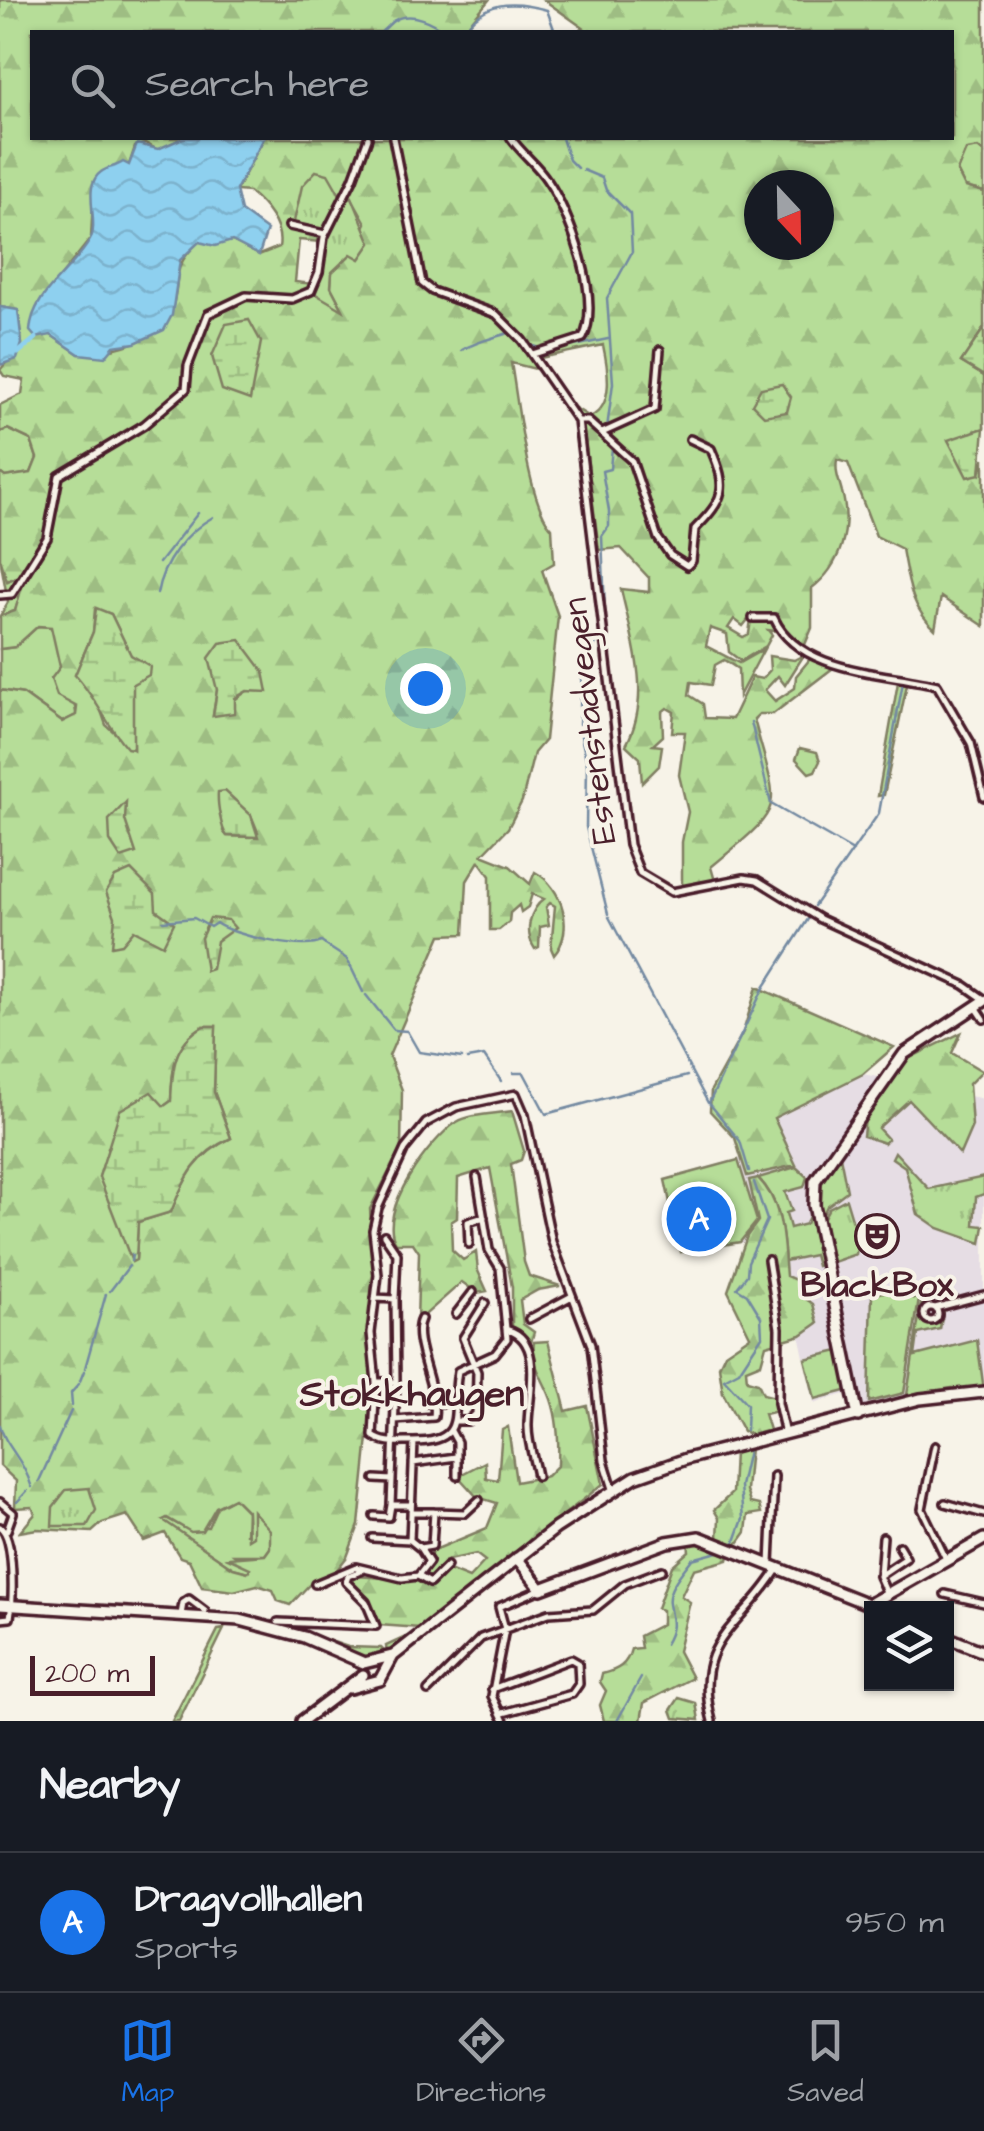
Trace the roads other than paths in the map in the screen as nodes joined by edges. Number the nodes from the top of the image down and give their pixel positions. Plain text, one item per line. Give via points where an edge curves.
1 (367, 140) edge
2 (392, 140) edge
3 (513, 140) edge
4 (289, 226) dead end
5 (325, 234) junction
6 (660, 350) dead end
7 (533, 354) junction
8 (578, 420) junction
9 (602, 433) junction
10 (690, 439) dead end
11 (0, 595) edge
12 (753, 618) dead end
13 (984, 797) edge
14 (981, 1002) edge
15 (984, 1018) edge
16 (477, 1176) dead end
17 (484, 1218) junction
18 (384, 1235) dead end
19 (469, 1244) dead end
20 (768, 1260) dead end
21 (474, 1292) dead end
22 (984, 1295) edge
23 (572, 1296) junction
24 (375, 1298) junction
25 (395, 1299) junction
26 (485, 1303) dead end
27 (464, 1306) junction
28 (935, 1308) dead end
29 (456, 1314) dead end
30 (477, 1316) junction
31 (421, 1319) dead end
32 (529, 1319) dead end
33 (508, 1330) junction
34 (472, 1364) junction
35 (376, 1382) junction
36 (396, 1382) junction
37 (984, 1392) edge
38 (427, 1403) dead end
39 (436, 1403) junction
40 (456, 1404) junction
41 (861, 1415) junction
42 (395, 1420) junction
43 (455, 1421) junction
44 (451, 1431) junction
45 (785, 1434) junction
46 (394, 1442) junction
47 (414, 1442) junction
48 (935, 1446) dead end
49 (456, 1458) junction
50 (381, 1460) dead end
51 (393, 1460) junction
52 (413, 1463) junction
53 (457, 1476) dead end
54 (538, 1476) dead end
55 (774, 1476) dead end
56 (375, 1480) dead end
57 (392, 1480) junction
58 (615, 1490) junction
59 (479, 1500) dead end
60 (0, 1502) edge
61 (945, 1503) dead end
62 (390, 1505) junction
63 (411, 1509) junction
64 (434, 1512) junction
65 (984, 1514) edge
66 (374, 1516) dead end
67 (3, 1529) edge
68 (883, 1537) dead end
69 (372, 1538) dead end
70 (984, 1539) edge
71 (410, 1540) junction
72 (899, 1546) dead end
73 (420, 1548) junction
74 (532, 1553) junction
75 (0, 1554) edge
76 (10, 1554) junction
77 (946, 1560) junction
78 (520, 1561) junction
79 (446, 1566) dead end
80 (774, 1566) junction
81 (662, 1570) dead end
82 (361, 1571) junction
83 (533, 1574) junction
84 (880, 1574) junction
85 (418, 1576) junction
86 (315, 1584) dead end
87 (540, 1587) junction
88 (887, 1594) junction
89 (945, 1594) dead end
90 (879, 1601) edge
91 (864, 1602) edge
92 (984, 1603) edge
93 (0, 1604) edge
94 (12, 1605) junction
95 (205, 1611) dead end
96 (181, 1615) junction
97 (0, 1619) edge
98 (278, 1622) dead end
99 (504, 1628) junction
100 (954, 1640) edge
101 (984, 1652) edge
102 (371, 1671) junction
103 (492, 1690) junction
104 (428, 1691) dead end
105 (504, 1717) edge
106 (302, 1721) edge
107 (712, 1721) edge

1 - 5 street
2 - 7 street, Estenstadvegen via 422,283 490,310
3 - 7 street via 548,181 569,221 589,295 583,338
4 - 5 street
5 - 11 street via 308,294 250,295 210,312 184,391 144,425 59,476 48,538 12,594
6 - 9 street via 654,408
7 - 8 street, Estenstadvegen
8 - 9 street, Estenstadvegen
8 - 14 street, Estenstadvegen via 636,868 672,892 757,880 820,918 964,985
9 - 10 street, Estenstadvegen via 634,465 658,538 688,566 695,529 716,509 722,488 711,449
12 - 13 street via 774,618 778,632 824,663 938,685 972,743
14 - 15 street
14 - 41 main road via 904,1054 814,1181
16 - 17 street
17 - 19 street via 468,1222
17 - 33 street via 500,1268
18 - 25 street via 397,1254
20 - 45 street
21 - 27 street
22 - 28 street
23 - 24 street via 552,1242 522,1100 513,1094 448,1110 410,1141 374,1220
23 - 32 street
23 - 58 street via 597,1372
24 - 25 street
24 - 35 street
25 - 36 street
26 - 30 street
27 - 29 street
27 - 30 street
30 - 34 street via 464,1338
31 - 39 street via 417,1335
33 - 34 street via 502,1348
33 - 54 street via 520,1336 531,1364 528,1429
34 - 40 street via 457,1373
34 - 43 street via 476,1412
35 - 36 street
35 - 46 street via 372,1433
36 - 42 street
37 - 41 main road
38 - 39 street
39 - 40 street
39 - 42 street via 432,1419
40 - 43 street
41 - 45 main road
42 - 46 street
43 - 44 street
44 - 47 street via 436,1442
44 - 49 street
45 - 58 main road via 650,1472
46 - 47 street
46 - 51 street
47 - 52 street
48 - 77 street via 922,1509
49 - 52 street
49 - 53 street
50 - 51 street
51 - 57 street
52 - 63 street
55 - 80 street
56 - 57 street
57 - 62 street
58 - 74 main road
58 - 78 main road
59 - 64 street via 465,1513
60 - 67 street via 12,1513
61 - 65 street
62 - 63 street
62 - 66 street via 389,1516
63 - 64 street
63 - 71 street
64 - 73 street via 432,1546
67 - 76 street
68 - 84 street
69 - 71 street
70 - 77 main road
71 - 73 street
72 - 84 street via 906,1558
73 - 85 street via 429,1562
74 - 78 main road
74 - 83 main road
75 - 76 street
76 - 94 street
77 - 88 main road
78 - 83 main road
78 - 87 main road
78 - 102 main road
79 - 85 street via 430,1583
80 - 87 main road via 690,1536
80 - 91 main road
80 - 107 street via 714,1647 706,1680
81 - 99 street via 625,1584 593,1610 549,1612
82 - 85 street
82 - 86 street via 353,1568
82 - 98 street via 346,1582 366,1602 376,1626
83 - 87 main road
84 - 88 street
87 - 99 street via 500,1605
88 - 90 main road
89 - 92 street
93 - 94 main road
94 - 96 main road
94 - 97 street via 10,1618
95 - 96 street via 190,1599
96 - 102 main road via 274,1627
99 - 103 street
99 - 104 street via 475,1642
100 - 101 main road
102 - 106 main road
103 - 105 street
103 - 105 street via 572,1658 578,1663 572,1694

